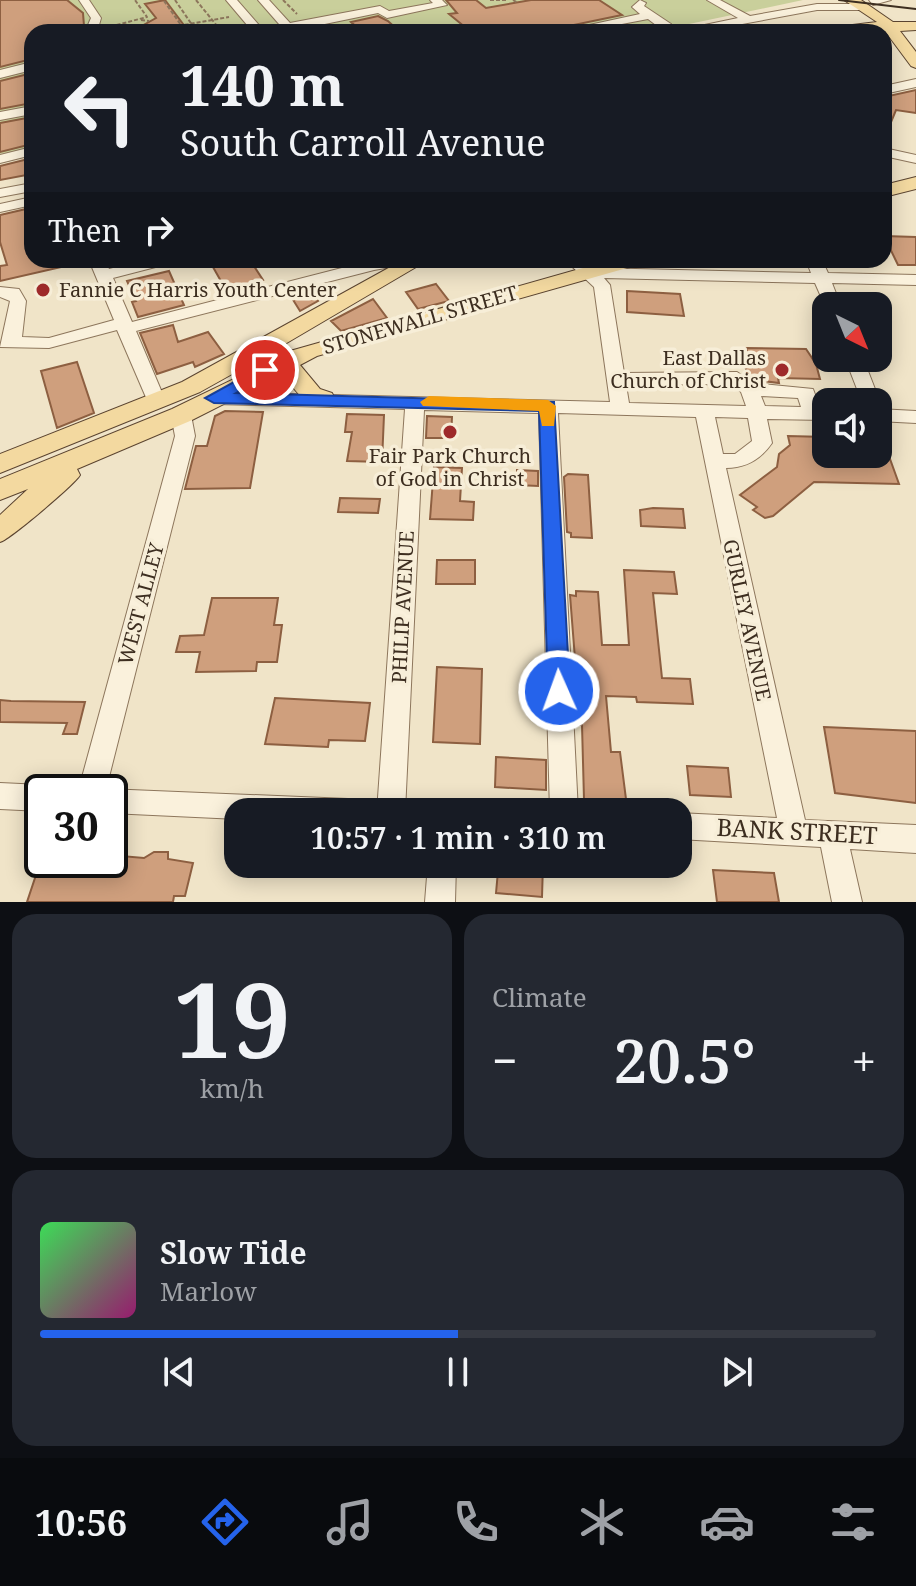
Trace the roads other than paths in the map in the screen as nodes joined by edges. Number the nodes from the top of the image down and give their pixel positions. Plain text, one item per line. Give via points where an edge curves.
1 (84, 0) edge
2 (231, 0) edge
3 (263, 0) edge
4 (435, 0) edge
5 (656, 0) edge
6 (712, 0) edge
7 (813, 0) edge
8 (639, 1) edge
9 (868, 2) edge
10 (651, 15) junction
11 (744, 17) junction
12 (93, 24) edge
13 (252, 24) edge
14 (285, 24) edge
15 (312, 24) edge
16 (604, 24) edge
17 (662, 24) edge
18 (694, 24) edge
19 (715, 24) edge
20 (846, 24) edge
21 (887, 24) edge
22 (892, 26) edge
23 (914, 29) edge
24 (892, 30) edge
25 (916, 63) edge
26 (24, 68) edge
27 (0, 74) edge
28 (916, 83) edge
29 (892, 88) edge
30 (24, 112) edge
31 (0, 116) edge
32 (24, 153) edge
33 (892, 154) edge
34 (0, 159) edge
35 (916, 159) edge
36 (24, 180) edge
37 (916, 183) edge
38 (0, 185) edge
39 (24, 188) edge
40 (892, 189) edge
41 (0, 193) edge
42 (24, 203) edge
43 (0, 208) edge
44 (100, 268) edge
45 (361, 268) edge
46 (406, 268) edge
47 (573, 268) edge
48 (582, 268) edge
49 (624, 268) edge
50 (817, 268) edge
51 (821, 277) junction
52 (916, 280) edge
53 (0, 292) edge
54 (827, 292) edge
55 (124, 326) junction
56 (6, 343) edge
57 (279, 351) junction
58 (615, 379) junction
59 (750, 389) junction
60 (214, 398) junction
61 (323, 399) junction
62 (415, 401) junction
63 (157, 402) junction
64 (812, 402) edge
65 (548, 406) junction
66 (620, 408) junction
67 (704, 410) junction
68 (756, 411) junction
69 (812, 414) edge
70 (181, 415) junction
71 (892, 416) edge
72 (916, 417) edge
73 (713, 461) junction
74 (3, 496) edge
75 (97, 774) edge
76 (0, 796) edge
77 (24, 797) edge
78 (392, 798) edge
79 (563, 798) edge
80 (128, 801) edge
81 (224, 806) edge
82 (692, 826) edge
83 (793, 830) junction
84 (833, 835) junction
85 (916, 839) edge
86 (441, 878) edge
87 (440, 902) edge
88 (847, 902) edge

1 - 12 street via 94,13
2 - 13 street
3 - 14 street
4 - 15 street via 442,5 387,15 380,9
5 - 8 street
6 - 11 street
7 - 11 street
8 - 10 street via 637,7
9 - 11 street
9 - 20 main road via 859,18
9 - 21 main road
9 - 23 main road
10 - 16 street
10 - 17 street
11 - 18 street
11 - 19 street
22 - 23 main road
24 - 25 main road
26 - 27 street
28 - 29 street
30 - 31 street
32 - 34 street
33 - 35 street
36 - 38 street
37 - 40 main road
39 - 41 street
42 - 43 street
44 - 55 street
45 - 55 street
46 - 57 main road
47 - 57 main road, STONEWALL STREET
48 - 58 street via 602,285
49 - 51 street
50 - 51 street
51 - 52 street
51 - 54 street
53 - 56 street via 13,293 18,301
55 - 56 street via 49,343
55 - 63 street
57 - 60 main road, STONEWALL STREET
57 - 61 main road via 311,395
57 - 63 main road
58 - 59 street via 737,378
58 - 66 street
59 - 64 street via 806,393
59 - 68 street
60 - 61 street
60 - 70 main road, STONEWALL STREET
61 - 62 street
62 - 65 street
62 - 78 street, PHILIP AVENUE
63 - 74 main road via 75,435 31,464
65 - 66 street
65 - 79 street
66 - 67 street
67 - 68 street
67 - 73 street, GURLEY AVENUE
68 - 69 street
68 - 73 street via 762,443 740,461
70 - 74 main road, STONEWALL STREET via 131,437 43,491
70 - 75 street, WEST ALLEY via 185,436
71 - 72 street
73 - 83 street, GURLEY AVENUE
76 - 77 street
80 - 81 street
82 - 83 street, BANK STREET
83 - 84 street, BANK STREET
84 - 85 street, BANK STREET
84 - 88 street
86 - 87 street

